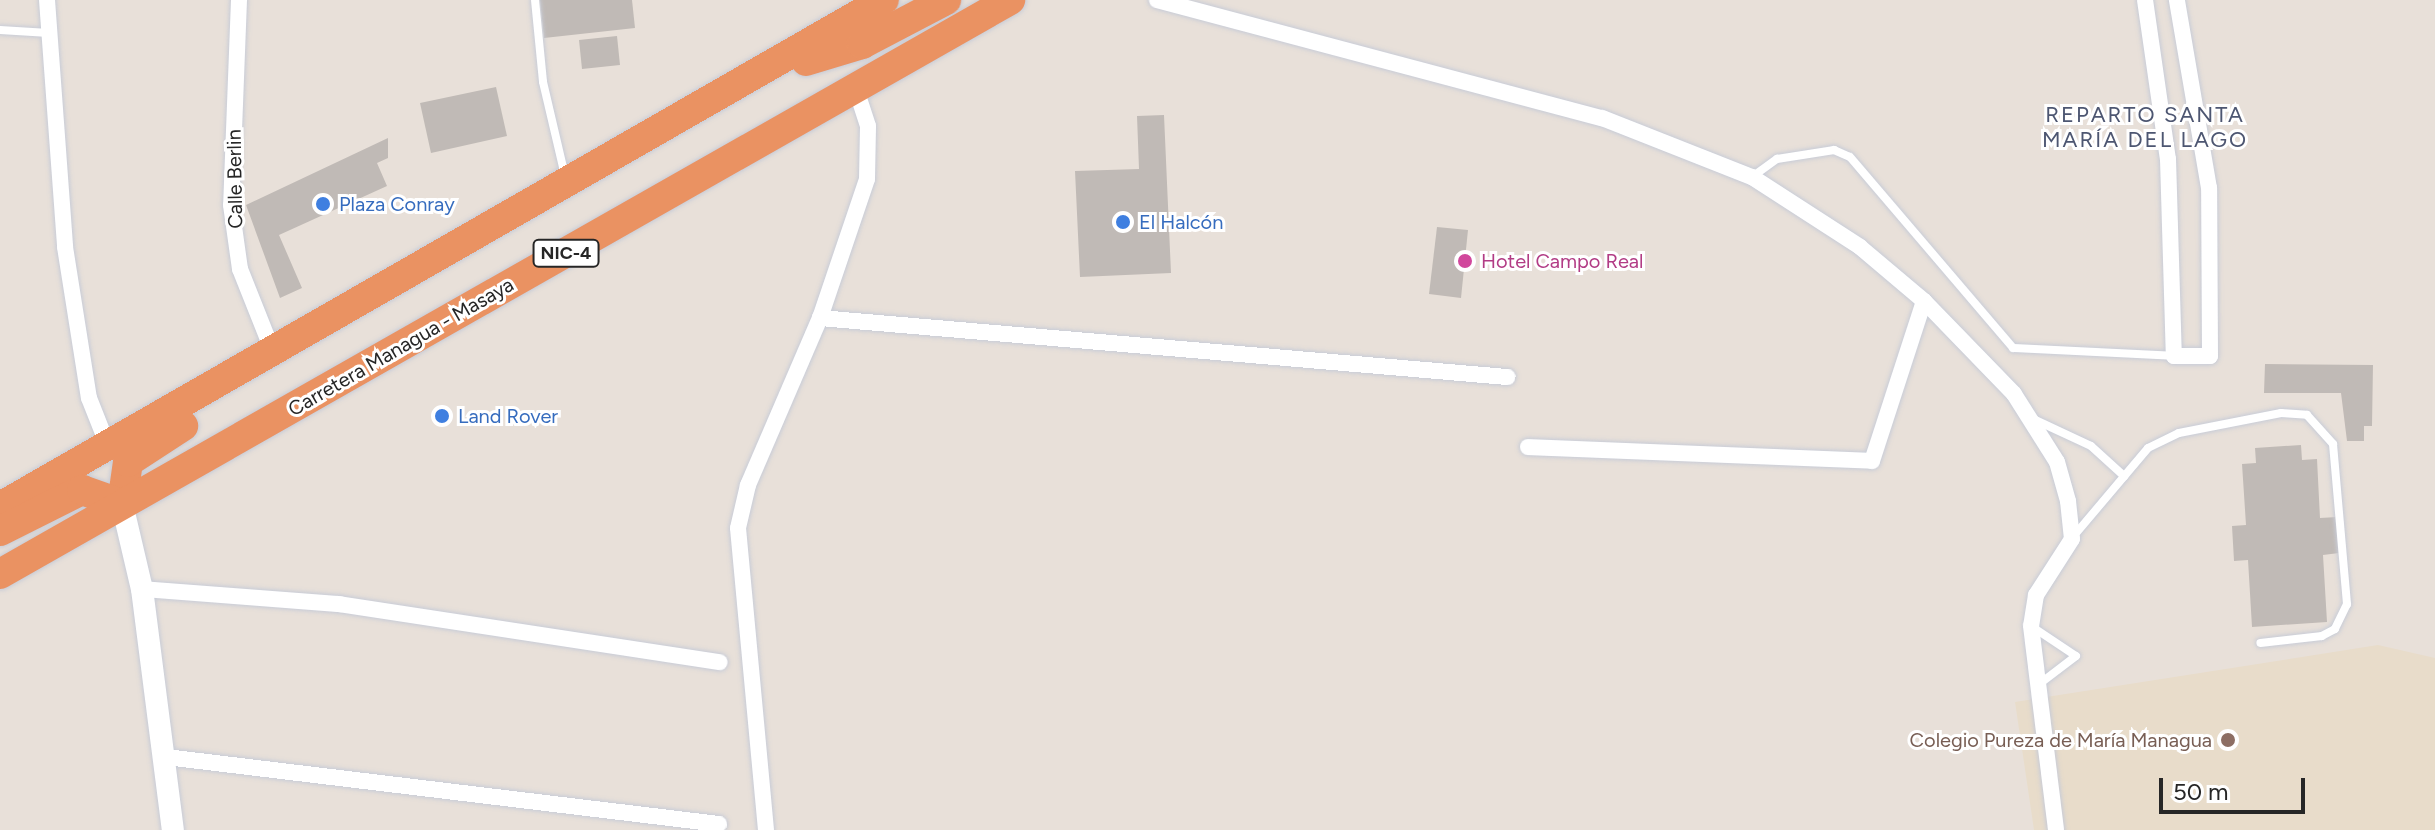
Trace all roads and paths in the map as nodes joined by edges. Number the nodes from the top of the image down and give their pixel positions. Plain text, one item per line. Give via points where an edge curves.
1 (47, 0) edge
2 (239, 0) edge
3 (535, 0) edge
4 (884, 0) edge
5 (946, 0) edge
6 (1010, 0) edge
7 (1157, 0) edge
8 (2145, 0) edge
9 (2177, 0) edge
10 (0, 30) edge
11 (49, 33) junction
12 (767, 72) junction
13 (856, 88) junction
14 (1752, 177) junction
15 (568, 184) junction
16 (1924, 301) junction
17 (820, 318) junction
18 (2174, 356) junction
19 (262, 358) junction
20 (1507, 377) dead end
21 (2028, 418) junction
22 (108, 446) junction
23 (1528, 447) dead end
24 (2124, 476) junction
25 (4, 500) edge
26 (122, 504) junction
27 (0, 531) edge
28 (2072, 539) junction
29 (0, 574) edge
30 (142, 589) junction
31 (2031, 626) junction
32 (2260, 643) dead end
33 (720, 662) dead end
34 (2037, 686) junction
35 (166, 757) junction
36 (719, 824) dead end
37 (173, 830) edge
38 (766, 830) edge
39 (2056, 830) edge

1 - 11 street
2 - 19 street, Calle Berlin via 231,205
3 - 15 lane via 543,82
4 - 12 highway
5 - 12 highway via 862,44
6 - 13 highway, Carretera Managua - Masaya / NIC-4
7 - 14 street via 1602,118
8 - 18 street via 2168,159
9 - 18 street via 2209,188 2210,356
10 - 11 lane
11 - 22 street via 65,247 89,398
12 - 15 highway
13 - 17 street via 868,126 867,179
13 - 26 highway, Carretera Managua - Masaya / NIC-4
14 - 16 street via 1860,247
14 - 18 lane via 1777,159 1834,150 1850,157 2013,348
15 - 19 highway
16 - 21 street via 1989,361
16 - 23 street via 1872,461
17 - 20 street
17 - 38 street via 748,485 738,528
19 - 22 highway
19 - 26 highway via 232,395 132,458
21 - 24 lane via 2091,446
21 - 28 street via 2057,462
22 - 25 highway
24 - 28 lane
24 - 32 lane via 2148,448 2179,433 2281,413 2321,424 2333,444 2347,604 2335,629 2322,636
26 - 27 highway via 82,490
26 - 29 highway, Carretera Managua - Masaya / NIC-4
26 - 30 street
28 - 31 street via 2036,595
30 - 33 street via 339,604
30 - 35 street
31 - 34 street
31 - 34 lane via 2076,656
34 - 39 street
35 - 36 street
35 - 37 street

